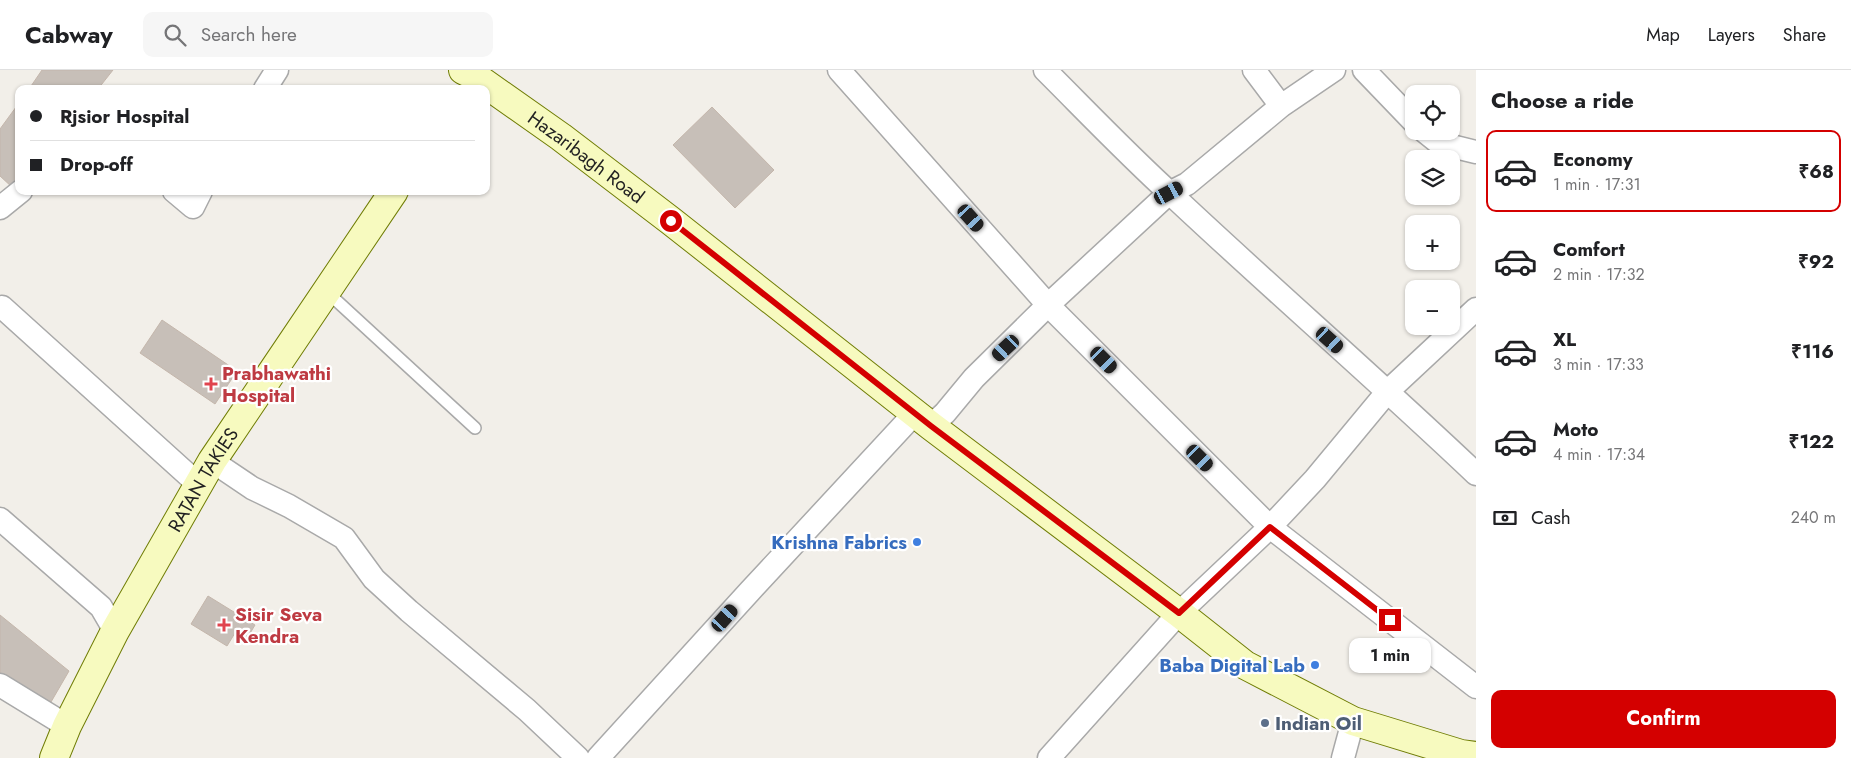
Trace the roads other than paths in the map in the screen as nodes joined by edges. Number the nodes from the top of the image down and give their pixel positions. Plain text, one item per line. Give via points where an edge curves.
1 (277, 70) edge
2 (838, 70) edge
3 (1045, 70) edge
4 (1254, 70) edge
5 (1334, 70) edge
6 (1364, 70) edge
7 (469, 76) edge
8 (268, 85) edge
9 (483, 85) edge
10 (490, 90) edge
11 (1281, 106) junction
12 (1405, 113) edge
13 (1435, 140) edge
14 (1476, 152) edge
15 (1169, 193) junction
16 (16, 195) edge
17 (178, 195) edge
18 (199, 195) edge
19 (391, 195) edge
20 (0, 208) edge
21 (326, 291) junction
22 (1048, 305) junction
23 (2, 307) dead end
24 (1476, 309) edge
25 (1388, 391) junction
26 (923, 420) junction
27 (475, 428) dead end
28 (212, 460) junction
29 (1476, 474) edge
30 (198, 484) junction
31 (0, 520) edge
32 (1270, 527) junction
33 (1179, 613) junction
34 (115, 631) junction
35 (0, 685) edge
36 (1476, 687) edge
37 (1353, 721) junction
38 (67, 726) junction
39 (1476, 756) edge
40 (54, 758) edge
41 (578, 758) edge
42 (598, 758) edge
43 (1050, 758) edge
44 (1343, 758) edge

1 - 8 street
2 - 22 street
3 - 15 street
4 - 11 street
5 - 11 street
6 - 12 street
7 - 9 main road, Hazaribagh Road
10 - 26 main road, Hazaribagh Road via 561,137
11 - 15 street via 1187,184
13 - 14 street
15 - 22 street
15 - 25 street
16 - 20 street
17 - 18 street via 192,207
19 - 21 main road, RATAN TAKIES
21 - 27 lane
21 - 28 main road, RATAN TAKIES
22 - 26 street via 974,378 945,413
22 - 32 street
23 - 30 street
24 - 25 street
25 - 29 street
25 - 32 street via 1315,479
26 - 33 main road, Hazaribagh Road
26 - 42 street via 750,591
28 - 30 main road, RATAN TAKIES
28 - 41 street via 252,488 344,538 374,579
30 - 34 main road, RATAN TAKIES
31 - 34 street via 101,607
32 - 33 street
32 - 36 street
33 - 37 main road, Hazaribagh Road via 1245,664
33 - 43 street
34 - 38 main road, RATAN TAKIES
35 - 38 street
37 - 39 main road, Hazaribagh Road
37 - 44 street
38 - 40 main road, RATAN TAKIES

